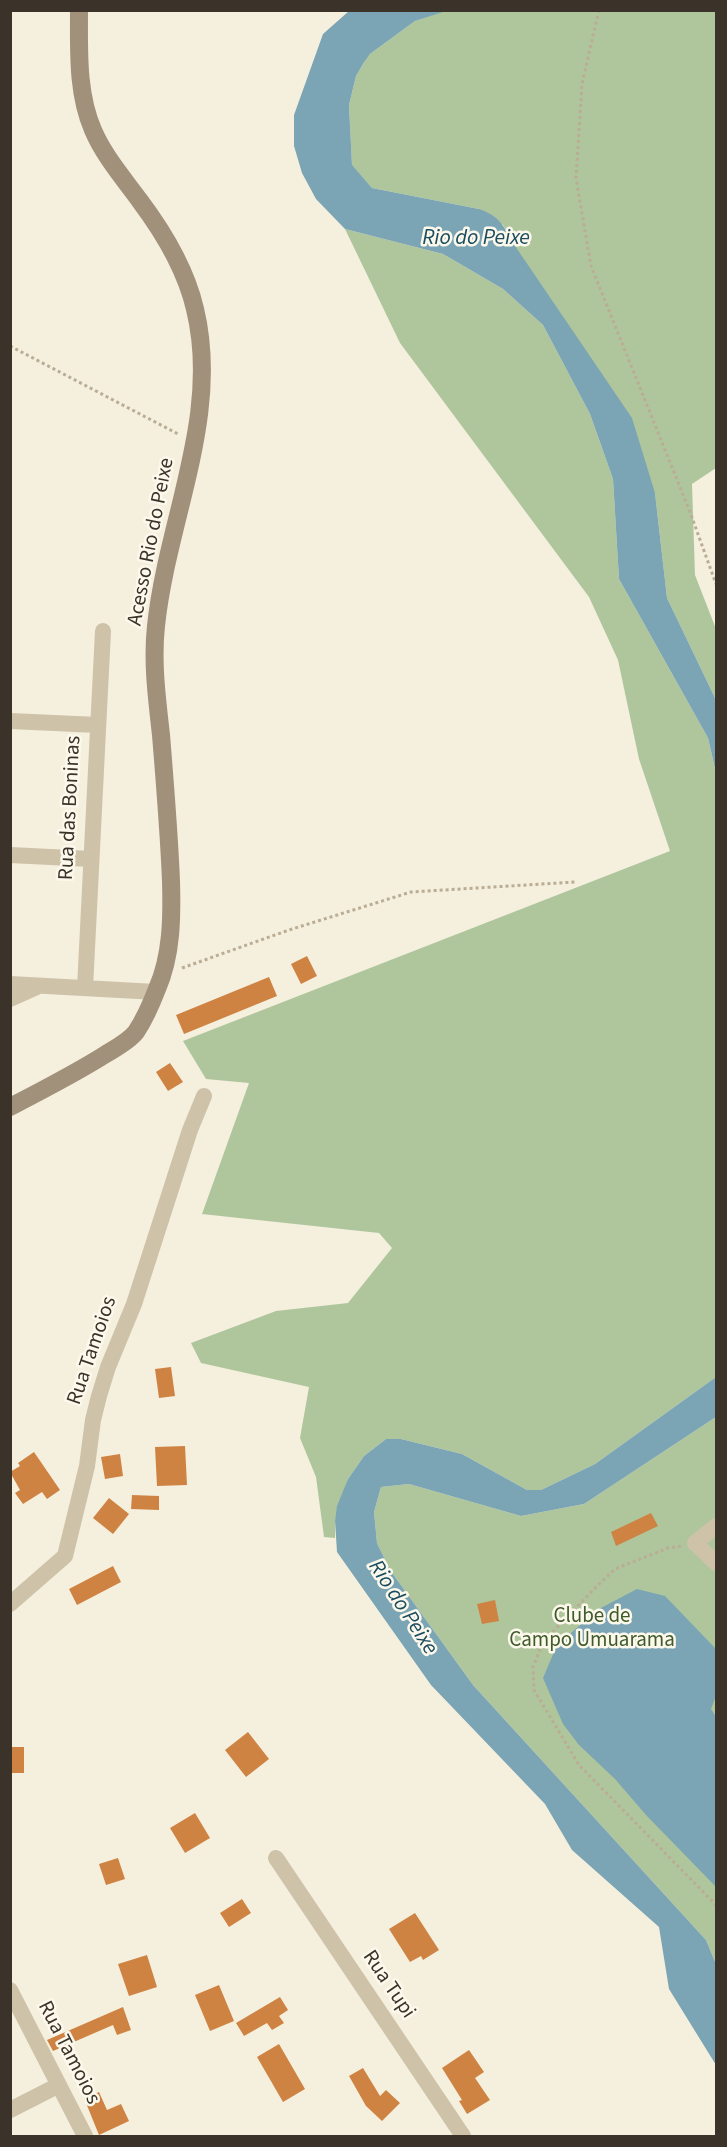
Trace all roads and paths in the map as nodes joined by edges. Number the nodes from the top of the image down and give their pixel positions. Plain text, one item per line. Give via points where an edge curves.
1 (80, 10) edge
2 (599, 10) edge
3 (10, 346) edge
4 (195, 442) junction
5 (717, 584) edge
6 (103, 631) dead end
7 (10, 721) edge
8 (98, 725) junction
9 (10, 855) edge
10 (91, 859) junction
11 (575, 882) dead end
12 (163, 975) junction
13 (10, 984) edge
14 (40, 986) junction
15 (85, 988) junction
16 (156, 992) junction
17 (10, 999) edge
18 (204, 1096) dead end
19 (10, 1107) edge
20 (717, 1526) edge
21 (695, 1543) junction
22 (717, 1563) edge
23 (10, 1604) edge
24 (276, 1858) dead end
25 (717, 1905) edge
26 (10, 1990) edge
27 (59, 2085) junction
28 (10, 2110) edge
29 (85, 2136) edge
30 (463, 2136) edge

1 - 4 street, Acesso Rio do Peixe via 83,100 93,131 180,263 195,309 203,362
2 - 5 path via 582,84 576,178 591,266
3 - 4 path
4 - 12 street, Acesso Rio do Peixe via 155,628 172,908
6 - 8 street, Rua das Boninas
7 - 8 street
8 - 10 street, Rua das Boninas
9 - 10 street
10 - 15 street, Rua das Boninas
11 - 12 path via 411,892
12 - 16 street, Acesso Rio do Peixe
13 - 14 street
14 - 15 street
14 - 17 street
15 - 16 street
16 - 19 street, Acesso Rio do Peixe via 135,1033 127,1040
18 - 23 street, Rua Tamoios via 99,1396 65,1556
20 - 21 street
21 - 22 street
21 - 25 path via 668,1548 615,1569 543,1642 532,1667 534,1690 579,1765
24 - 30 street, Rua Tupi
26 - 27 street, Rua Tamoios
27 - 28 street
27 - 29 street, Rua Tamoios

